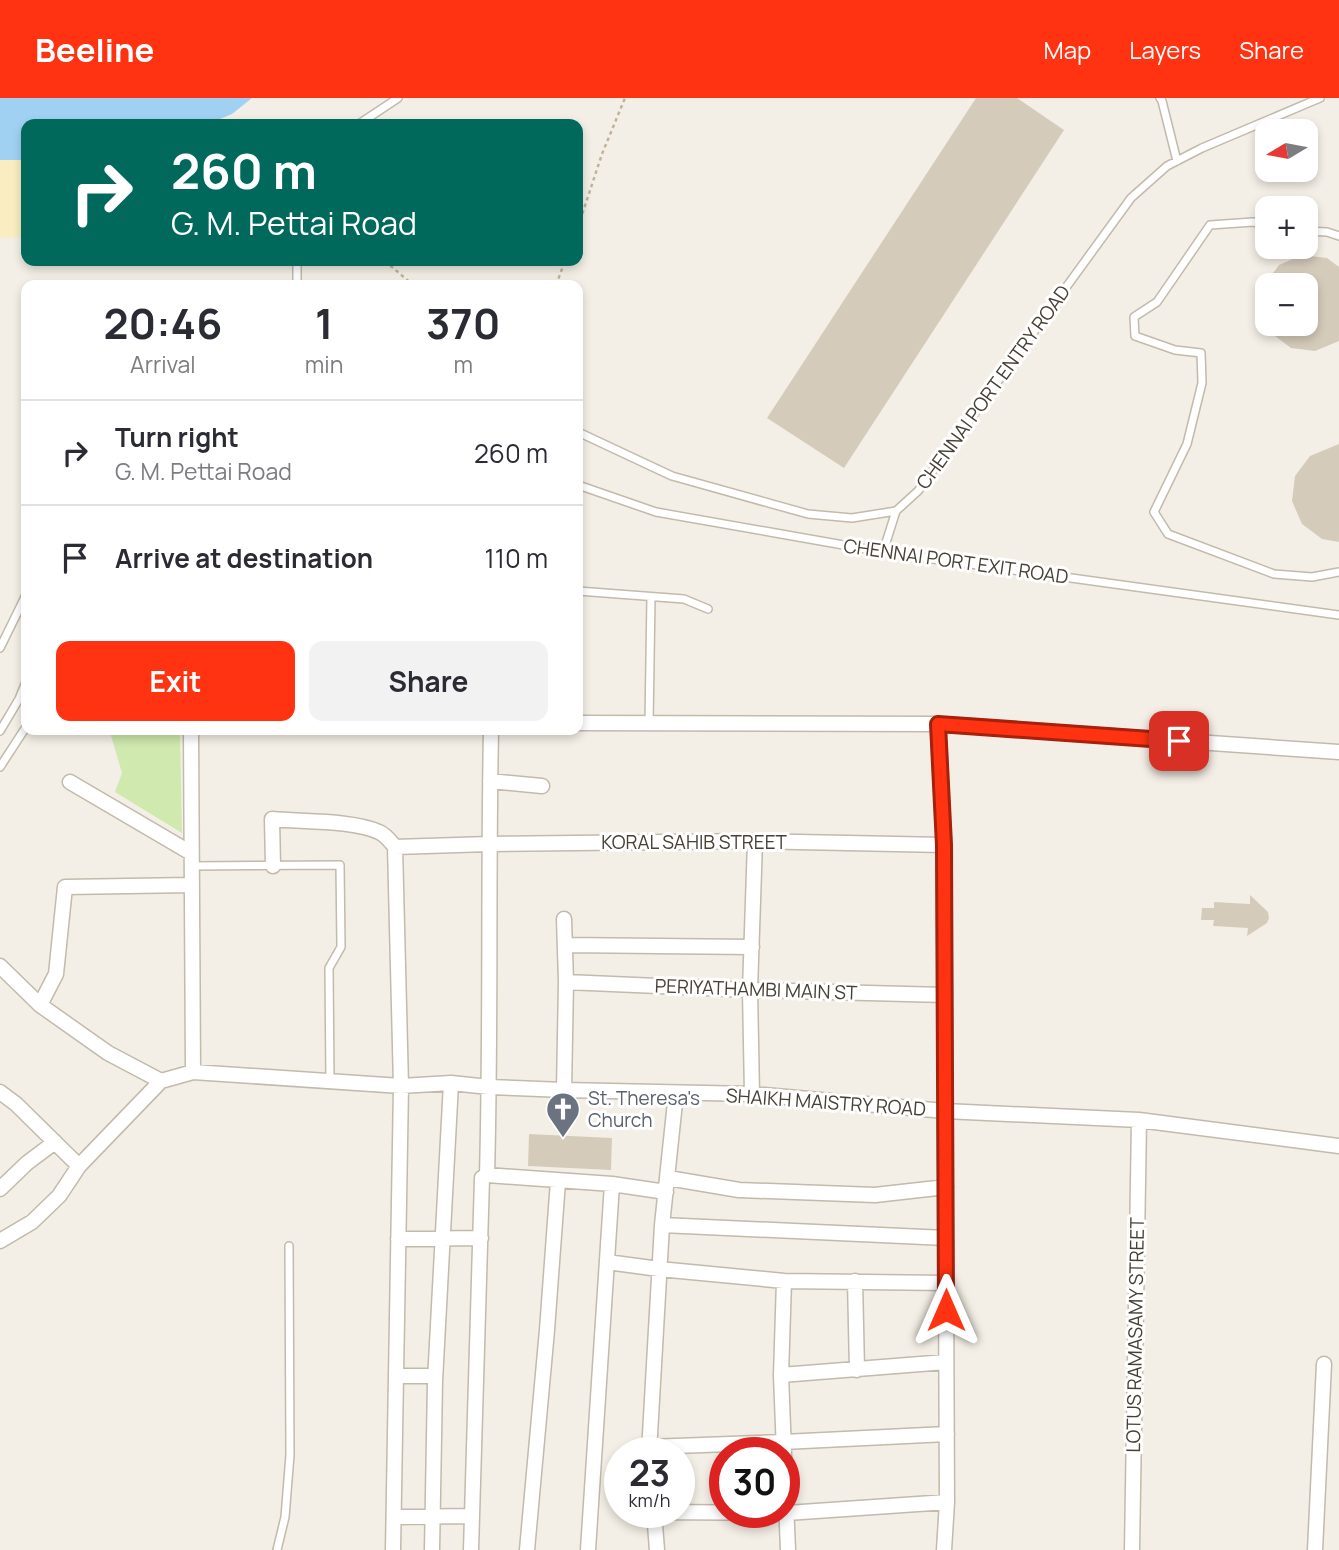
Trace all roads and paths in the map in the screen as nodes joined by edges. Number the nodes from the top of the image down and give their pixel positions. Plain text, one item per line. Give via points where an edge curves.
1 (398, 98) edge
2 (625, 98) edge
3 (1160, 98) edge
4 (1320, 98) edge
5 (366, 119) edge
6 (1177, 161) junction
7 (583, 212) edge
8 (1255, 222) edge
9 (1318, 232) edge
10 (1339, 236) edge
11 (390, 266) edge
12 (407, 280) edge
13 (583, 434) edge
14 (583, 487) edge
15 (896, 511) junction
16 (883, 552) junction
17 (1339, 572) edge
18 (583, 591) edge
19 (651, 597) junction
20 (21, 605) edge
21 (708, 609) dead end
22 (1339, 615) edge
23 (0, 648) edge
24 (21, 694) edge
25 (583, 723) edge
26 (649, 723) junction
27 (938, 724) junction
28 (0, 731) edge
29 (21, 734) edge
30 (191, 735) edge
31 (491, 735) edge
32 (1339, 752) edge
33 (0, 766) edge
34 (490, 781) junction
35 (70, 782) dead end
36 (542, 786) dead end
37 (755, 841) junction
38 (489, 844) junction
39 (944, 845) junction
40 (395, 847) junction
41 (191, 860) junction
42 (273, 866) junction
43 (191, 885) junction
44 (564, 919) dead end
45 (565, 944) junction
46 (752, 947) junction
47 (0, 966) edge
48 (566, 982) junction
49 (750, 990) junction
50 (945, 995) junction
51 (40, 1005) junction
52 (192, 1072) junction
53 (161, 1081) junction
54 (330, 1082) junction
55 (451, 1083) junction
56 (401, 1086) junction
57 (489, 1087) junction
58 (564, 1090) junction
59 (676, 1093) junction
60 (752, 1094) junction
61 (5, 1096) edge
62 (945, 1111) junction
63 (0, 1112) edge
64 (1139, 1120) junction
65 (55, 1142) junction
66 (1339, 1146) edge
67 (79, 1166) junction
68 (487, 1175) junction
69 (558, 1181) junction
70 (611, 1184) junction
71 (667, 1185) junction
72 (946, 1187) junction
73 (0, 1189) edge
74 (662, 1225) junction
75 (442, 1238) junction
76 (481, 1238) junction
77 (946, 1238) junction
78 (398, 1239) junction
79 (0, 1241) edge
80 (289, 1246) dead end
81 (607, 1262) junction
82 (659, 1269) junction
83 (784, 1281) junction
84 (855, 1281) junction
85 (946, 1283) junction
86 (946, 1362) junction
87 (1324, 1364) dead end
88 (857, 1370) junction
89 (781, 1375) junction
90 (396, 1376) junction
91 (435, 1376) junction
92 (947, 1434) junction
93 (649, 1437) edge
94 (783, 1437) edge
95 (800, 1448) edge
96 (947, 1502) junction
97 (709, 1512) edge
98 (800, 1512) edge
99 (472, 1516) junction
100 (394, 1517) junction
101 (433, 1517) junction
102 (787, 1528) edge
103 (277, 1550) edge
104 (393, 1550) edge
105 (432, 1550) edge
106 (471, 1550) edge
107 (527, 1550) edge
108 (588, 1550) edge
109 (657, 1550) edge
110 (788, 1550) edge
111 (944, 1550) edge
112 (1132, 1550) edge
113 (1315, 1550) edge

1 - 5 lane
2 - 7 path
3 - 6 lane
4 - 6 lane, CHENNAI PORT ENTRY ROAD
6 - 15 lane, CHENNAI PORT ENTRY ROAD via 1131,198 918,491
8 - 17 lane via 1210,225 1157,302 1134,317 1135,336 1175,350 1201,353 1202,383 1187,444 1154,512 1168,534 1274,574 1312,577
9 - 10 lane
11 - 12 path
13 - 15 lane via 673,476 808,514 852,518
14 - 16 lane, CHENNAI PORT EXIT ROAD via 656,512
15 - 16 lane
16 - 22 lane, CHENNAI PORT EXIT ROAD
18 - 19 lane
19 - 21 lane via 684,599
19 - 26 lane
20 - 23 lane
24 - 28 lane
25 - 26 street
26 - 27 street
27 - 32 street
27 - 39 street
29 - 33 lane
30 - 41 street
31 - 34 street
34 - 36 street
34 - 38 street
35 - 41 street
37 - 38 street, KORAL SAHIB STREET
37 - 39 street, KORAL SAHIB STREET
37 - 46 street
38 - 40 street, KORAL SAHIB STREET
38 - 57 street
39 - 50 street
40 - 42 street via 380,832 360,825 272,820
40 - 56 street
41 - 42 lane
41 - 43 street
42 - 54 lane via 340,865 341,947 329,968
43 - 51 street via 65,887 56,974
43 - 52 street
44 - 45 street
45 - 46 street
45 - 48 street
46 - 49 street
47 - 51 street
48 - 49 street, PERIYATHAMBI MAIN ST
48 - 58 street
49 - 50 street, PERIYATHAMBI MAIN ST
49 - 60 street
50 - 62 street
51 - 53 street via 108,1053
52 - 53 street, SHAIKH MAISTRY ROAD
52 - 54 street, SHAIKH MAISTRY ROAD
53 - 67 street, SHAIKH MAISTRY ROAD
54 - 56 street, SHAIKH MAISTRY ROAD
55 - 56 street, SHAIKH MAISTRY ROAD
55 - 57 street, SHAIKH MAISTRY ROAD
55 - 75 street
56 - 78 street
57 - 58 street, SHAIKH MAISTRY ROAD
57 - 68 street
58 - 59 street, SHAIKH MAISTRY ROAD
59 - 60 street, SHAIKH MAISTRY ROAD
59 - 71 street
60 - 62 street, SHAIKH MAISTRY ROAD
61 - 63 street
61 - 65 street
62 - 64 street, SHAIKH MAISTRY ROAD
62 - 72 street
64 - 66 street, SHAIKH MAISTRY ROAD
64 - 112 street, LOTUS RAMASAMY STREET
65 - 67 street
65 - 73 street
67 - 79 street, SHAIKH MAISTRY ROAD via 59,1196 32,1222
68 - 69 street
68 - 76 street via 482,1178
69 - 70 street
69 - 107 street
70 - 71 street
70 - 81 street
71 - 72 street via 875,1195
71 - 74 street
72 - 77 street
74 - 77 street
74 - 82 street
75 - 76 street
75 - 78 street
75 - 91 street
76 - 99 street
77 - 85 street
78 - 90 street
80 - 103 lane via 290,1455
81 - 82 street
81 - 108 street
82 - 83 street
82 - 93 street
83 - 84 street
83 - 89 street
84 - 85 street
84 - 88 street
85 - 86 street
86 - 88 street
86 - 92 street
87 - 113 street
88 - 89 street
89 - 94 street
90 - 91 street
90 - 100 street
91 - 101 street
92 - 95 street
92 - 96 street
96 - 98 street
96 - 111 street
97 - 109 street via 654,1512
99 - 101 street
99 - 106 street
100 - 101 street
100 - 104 street
101 - 105 street
102 - 110 street

